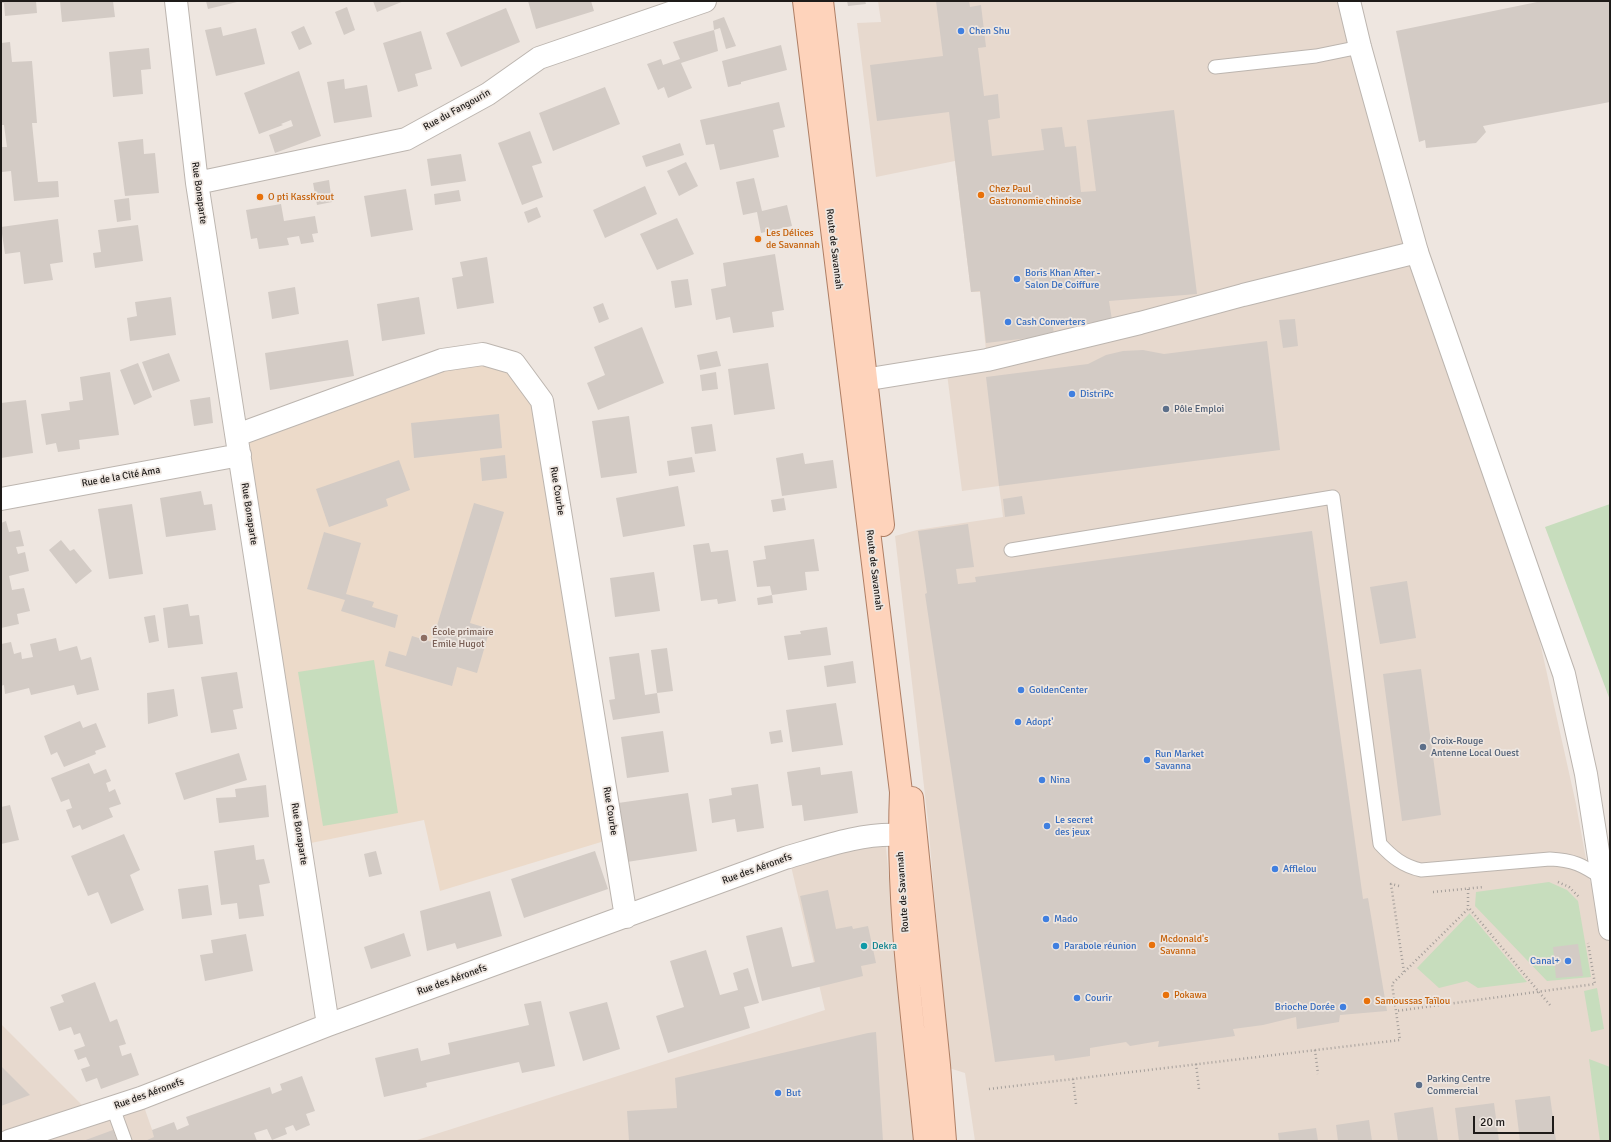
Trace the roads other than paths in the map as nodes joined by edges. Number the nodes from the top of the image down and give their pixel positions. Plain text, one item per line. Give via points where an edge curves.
1 (176, 1) edge
2 (705, 1) edge
3 (804, 1) edge
4 (822, 1) edge
5 (1349, 1) edge
6 (1360, 47) junction
7 (1215, 67) dead end
8 (197, 183) junction
9 (835, 185) junction
10 (1417, 252) junction
11 (859, 381) junction
12 (239, 445) junction
13 (1, 499) edge
14 (1011, 550) dead end
15 (899, 835) junction
16 (1606, 877) edge
17 (626, 917) junction
18 (1610, 929) edge
19 (328, 1026) junction
20 (113, 1108) junction
21 (9, 1141) edge
22 (125, 1141) edge
23 (925, 1141) edge
24 (945, 1141) edge

1 - 8 street, Rue Bonaparte
2 - 8 street, Rue du Fangourin via 539,58 488,94 406,139
3 - 9 main road, Route de Savannah
4 - 9 main road, Route de Savannah
5 - 6 street
6 - 7 lane via 1316,56
6 - 10 street
8 - 12 street, Rue Bonaparte
9 - 11 main road, Route de Savannah
10 - 11 street via 987,360
10 - 16 street via 1564,674
11 - 15 main road, Route de Savannah via 901,792
11 - 24 main road, Route de Savannah via 911,790
12 - 13 street, Rue de la Cité Ama
12 - 17 street, Rue Courbe via 442,360 483,354 514,363 542,401
12 - 19 street, Rue Bonaparte
14 - 16 lane via 1333,497 1380,844 1393,858 1409,868 1421,870 1565,859 1583,864
15 - 17 street, Rue des Aéronefs via 873,834 785,858
15 - 23 main road, Route de Savannah via 902,898
16 - 18 street
17 - 19 street, Rue des Aéronefs
19 - 20 street, Rue des Aéronefs
20 - 21 street, Rue des Aéronefs
20 - 22 lane

